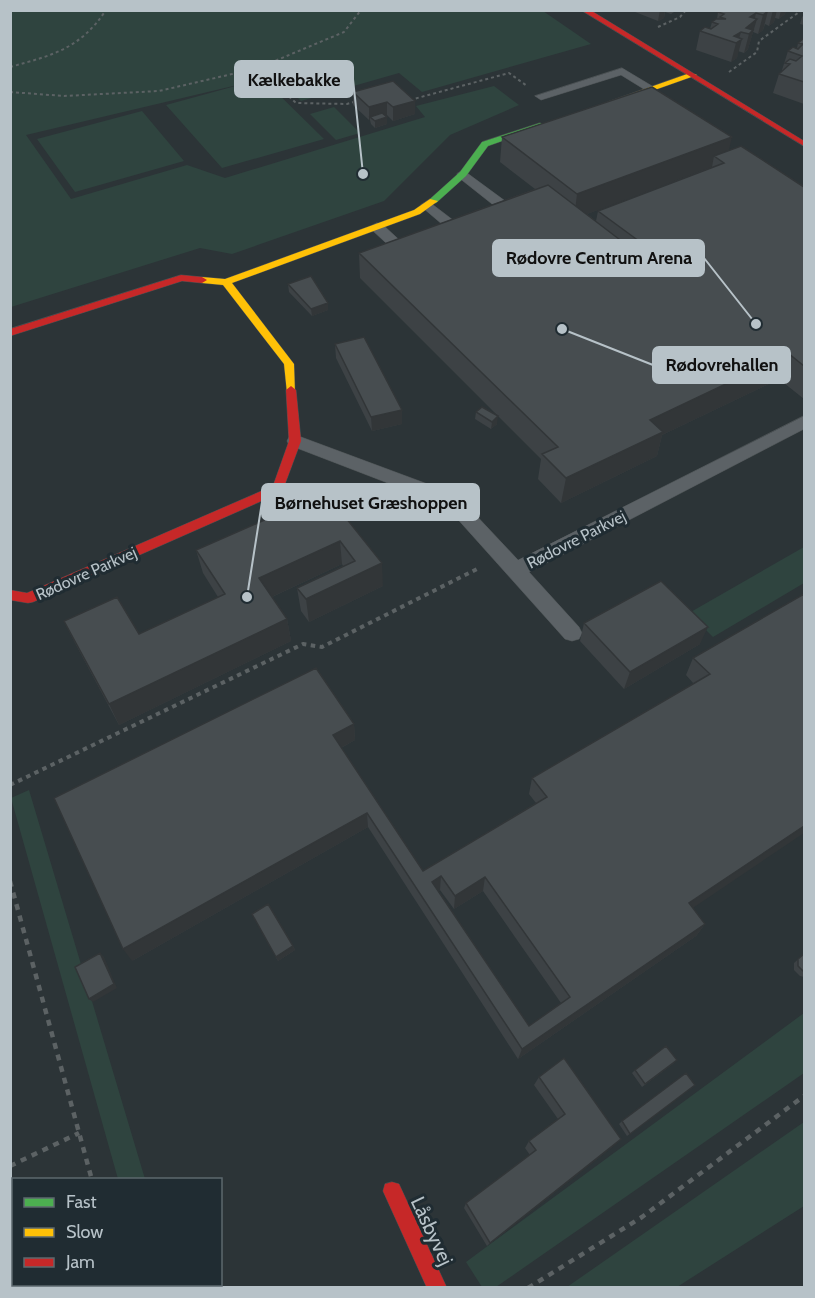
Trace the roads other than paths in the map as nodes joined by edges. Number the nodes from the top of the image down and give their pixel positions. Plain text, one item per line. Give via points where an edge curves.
1 (584, 10) edge
2 (693, 75) junction
3 (651, 89) junction
4 (637, 93) junction
5 (541, 96) road end
6 (656, 106) edge
7 (594, 108) edge
8 (561, 119) edge
9 (804, 144) edge
10 (463, 174) junction
11 (428, 204) junction
12 (511, 212) edge
13 (377, 227) junction
14 (461, 233) edge
15 (403, 251) edge
16 (226, 282) junction
17 (10, 333) edge
18 (804, 422) edge
19 (295, 441) junction
20 (516, 570) junction
21 (10, 595) edge
22 (572, 633) dead end
23 (392, 1191) dead end
24 (437, 1287) edge

1 - 2 street
2 - 3 street
2 - 9 street
3 - 4 street
3 - 5 lane via 622,71
4 - 6 lane
4 - 7 street
8 - 10 street via 485,144
10 - 11 street
10 - 12 lane
11 - 13 street
11 - 14 lane
13 - 15 lane
13 - 16 street
16 - 17 street via 181,278
16 - 19 street, Rødovre Parkvej via 289,364
18 - 20 lane, Rødovre Parkvej
19 - 20 lane, Rødovre Parkvej via 451,500
19 - 21 street, Rødovre Parkvej via 278,489 28,598
20 - 22 lane
23 - 24 street, Låsbyvej

